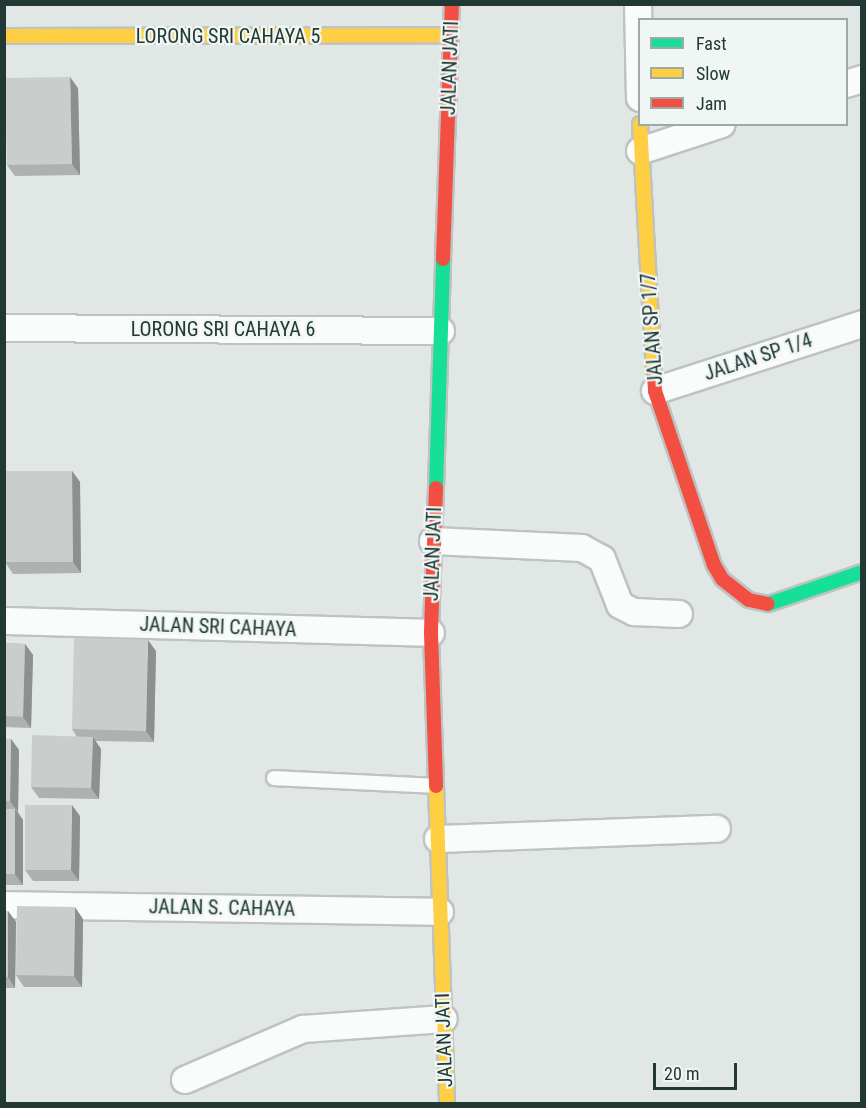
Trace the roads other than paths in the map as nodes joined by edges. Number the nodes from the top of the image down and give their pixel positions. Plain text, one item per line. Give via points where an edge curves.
1 (452, 4) edge
2 (451, 35) junction
3 (4, 36) edge
4 (640, 126) edge
5 (716, 126) edge
6 (640, 151) junction
7 (861, 324) edge
8 (4, 328) edge
9 (441, 331) junction
10 (655, 391) junction
11 (433, 542) junction
12 (861, 572) edge
13 (4, 609) edge
14 (679, 614) dead end
15 (5, 621) edge
16 (430, 633) junction
17 (274, 778) dead end
18 (436, 786) junction
19 (717, 829) dead end
20 (438, 839) junction
21 (4, 904) edge
22 (440, 912) junction
23 (444, 1019) junction
24 (185, 1080) dead end
25 (447, 1104) edge

1 - 2 street, JALAN JATI
2 - 3 street, LORONG SRI CAHAYA 5
2 - 9 street, JALAN JATI
4 - 6 street, JALAN SP 1/7
5 - 6 street
6 - 10 street, JALAN SP 1/7
7 - 10 street, JALAN SP 1/4
8 - 9 street, LORONG SRI CAHAYA 6
9 - 11 street, JALAN JATI
10 - 12 street, JALAN SP 1/7 via 714,565 733,589 749,600 770,604
11 - 14 street via 582,548 602,559 620,605 634,612
11 - 16 street, JALAN JATI
13 - 15 street
15 - 16 street, JALAN SRI CAHAYA
16 - 18 street, JALAN JATI
17 - 18 lane
18 - 20 street, JALAN JATI
19 - 20 street
20 - 22 street, JALAN JATI
21 - 22 street, JALAN S. CAHAYA
22 - 23 street, JALAN JATI
23 - 24 street via 303,1029
23 - 25 street, JALAN JATI

